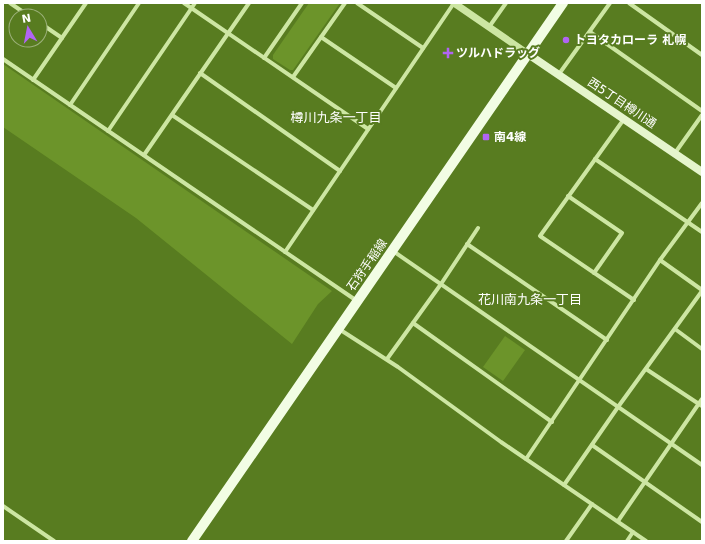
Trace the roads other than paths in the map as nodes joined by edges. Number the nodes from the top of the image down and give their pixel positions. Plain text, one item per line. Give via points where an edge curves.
1 (86, 3) edge
2 (139, 3) edge
3 (184, 3) edge
4 (195, 3) edge
5 (249, 3) edge
6 (302, 3) edge
7 (345, 3) edge
8 (356, 3) edge
9 (454, 3) edge
10 (506, 3) edge
11 (563, 3) edge
12 (610, 3) edge
13 (629, 3) edge
14 (192, 8) junction
15 (489, 27) junction
16 (48, 28) edge
17 (590, 32) junction
18 (228, 33) junction
19 (321, 37) junction
20 (62, 38) junction
21 (423, 48) junction
22 (528, 54) junction
23 (702, 55) edge
24 (264, 58) junction
25 (3, 59) edge
26 (200, 73) junction
27 (559, 74) junction
28 (293, 77) junction
29 (33, 80) junction
30 (396, 88) junction
31 (70, 105) junction
32 (702, 111) edge
33 (172, 115) junction
34 (702, 115) edge
35 (624, 119) junction
36 (368, 129) junction
37 (108, 131) junction
38 (675, 153) junction
39 (144, 155) junction
40 (595, 159) junction
41 (340, 171) junction
42 (702, 172) edge
43 (568, 196) junction
44 (702, 203) edge
45 (313, 210) junction
46 (688, 222) junction
47 (478, 228) dead end
48 (702, 232) edge
49 (467, 244) junction
50 (392, 250) junction
51 (285, 252) junction
52 (660, 260) junction
53 (594, 273) junction
54 (441, 284) junction
55 (702, 291) edge
56 (634, 300) junction
57 (357, 301) junction
58 (413, 323) junction
59 (339, 328) junction
60 (675, 329) junction
61 (607, 340) junction
62 (702, 349) edge
63 (387, 359) junction
64 (646, 369) junction
65 (580, 381) junction
66 (702, 399) edge
67 (700, 405) edge
68 (618, 407) junction
69 (552, 422) junction
70 (671, 444) junction
71 (592, 445) junction
72 (526, 459) junction
73 (702, 465) edge
74 (645, 482) junction
75 (564, 485) junction
76 (592, 504) junction
77 (3, 506) edge
78 (618, 521) junction
79 (702, 522) edge
80 (633, 532) junction
81 (54, 541) edge
82 (192, 541) edge
83 (566, 541) edge
84 (627, 541) edge
85 (646, 541) edge

1 - 20 street
2 - 31 street
3 - 14 street
4 - 14 street
5 - 18 street
6 - 24 street
7 - 19 street
8 - 21 street
9 - 15 street
9 - 21 street
10 - 15 street
11 - 22 main road, 石狩手稲線
12 - 17 street
13 - 23 street
14 - 18 street
14 - 37 street
15 - 22 street
16 - 20 street
17 - 27 street
17 - 32 street
18 - 24 street
18 - 26 street
19 - 28 street
19 - 30 street
20 - 29 street
21 - 30 street
22 - 27 main road, 西5丁目樽川通
22 - 50 main road, 石狩手稲線
24 - 28 street
25 - 29 street
26 - 33 street
26 - 41 street
27 - 35 main road, 西5丁目樽川通
28 - 36 street
29 - 31 street
30 - 36 street
31 - 37 street
33 - 39 street
33 - 45 street
34 - 38 street
35 - 38 main road, 西5丁目樽川通
35 - 40 street
36 - 41 street
37 - 39 street
38 - 42 main road, 西5丁目樽川通
39 - 51 street
40 - 43 street
40 - 46 street
41 - 45 street
43 - 53 street via 540,236
43 - 53 street via 622,233
44 - 46 street
45 - 51 street
46 - 48 street
46 - 52 street
47 - 49 street
49 - 54 street
49 - 61 street
50 - 54 street
50 - 57 main road, 石狩手稲線
51 - 57 street
52 - 55 street
52 - 56 street
53 - 56 street
54 - 58 street
54 - 65 street
55 - 60 street
56 - 61 street
57 - 59 main road, 石狩手稲線
58 - 63 street
58 - 69 street
59 - 63 street
59 - 82 main road, 石狩手稲線
60 - 62 street
60 - 64 street
61 - 65 street
63 - 72 street
64 - 67 street
64 - 68 street
65 - 68 street
65 - 69 street
66 - 67 street
67 - 70 street
68 - 70 street
68 - 71 street
69 - 72 street
70 - 73 street
70 - 74 street
71 - 74 street
71 - 75 street
72 - 75 street
74 - 78 street
74 - 79 street
75 - 76 street
76 - 78 street
76 - 83 street
77 - 81 street
78 - 80 street
80 - 84 street
80 - 85 street

